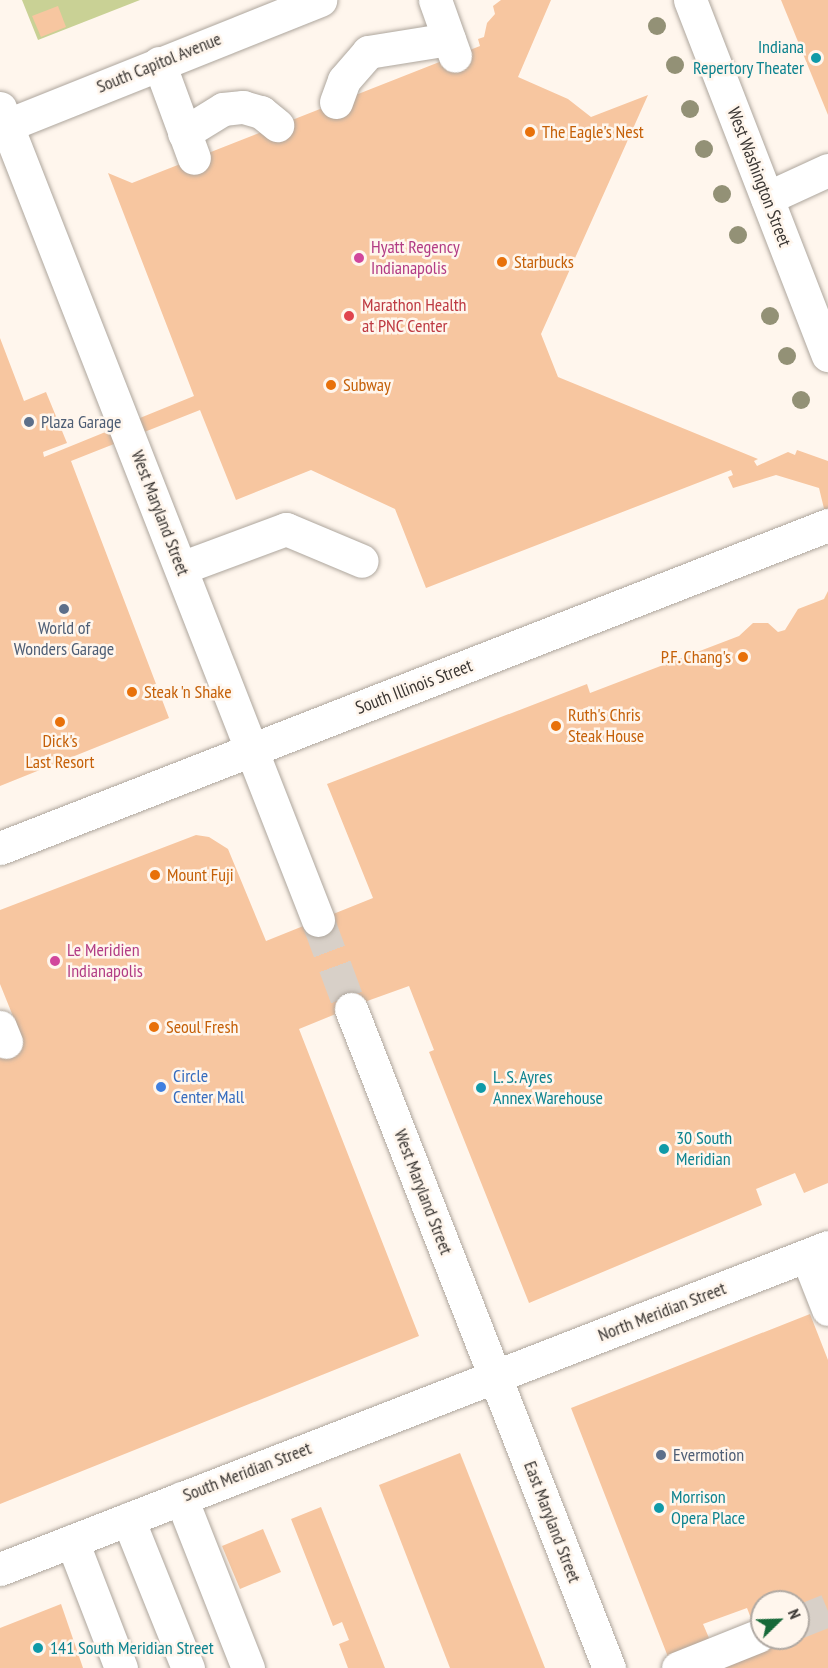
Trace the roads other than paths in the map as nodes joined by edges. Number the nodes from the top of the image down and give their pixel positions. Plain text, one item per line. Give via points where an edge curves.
1 (320, 0) edge
2 (435, 0) edge
3 (690, 0) edge
4 (159, 63) junction
5 (336, 102) dead end
6 (2, 120) edge
7 (277, 125) dead end
8 (828, 170) edge
9 (766, 198) junction
10 (828, 355) edge
11 (828, 525) edge
12 (362, 561) dead end
13 (181, 568) junction
14 (252, 750) junction
15 (0, 848) edge
16 (318, 920) tunnel mouth
17 (351, 1009) tunnel mouth
18 (818, 1251) edge
19 (828, 1309) edge
20 (495, 1376) junction
21 (181, 1498) junction
22 (128, 1519) junction
23 (72, 1541) junction
24 (0, 1569) edge
25 (750, 1639) edge
26 (121, 1668) edge
27 (188, 1668) edge
28 (248, 1668) edge
29 (609, 1668) edge
30 (678, 1668) edge

1 - 4 main road, South Capitol Avenue
2 - 5 main road via 452,47 368,52 344,80
3 - 9 main road, West Washington Street
4 - 6 main road, South Capitol Avenue
4 - 7 main road via 189,146 223,110 243,107 261,112
6 - 13 main road, West Maryland Street
8 - 9 main road
9 - 10 main road, West Washington Street
11 - 14 main road, South Illinois Street
12 - 13 main road via 286,529
13 - 14 main road, West Maryland Street
14 - 15 main road, South Illinois Street
14 - 16 main road, West Maryland Street
17 - 20 main road, West Maryland Street
18 - 19 main road
18 - 20 main road, North Meridian Street
20 - 21 main road, South Meridian Street
20 - 29 main road, East Maryland Street
21 - 22 main road, South Meridian Street
21 - 28 main road
22 - 23 main road, South Meridian Street
22 - 27 main road
23 - 24 main road, South Meridian Street
23 - 26 main road
25 - 30 main road

